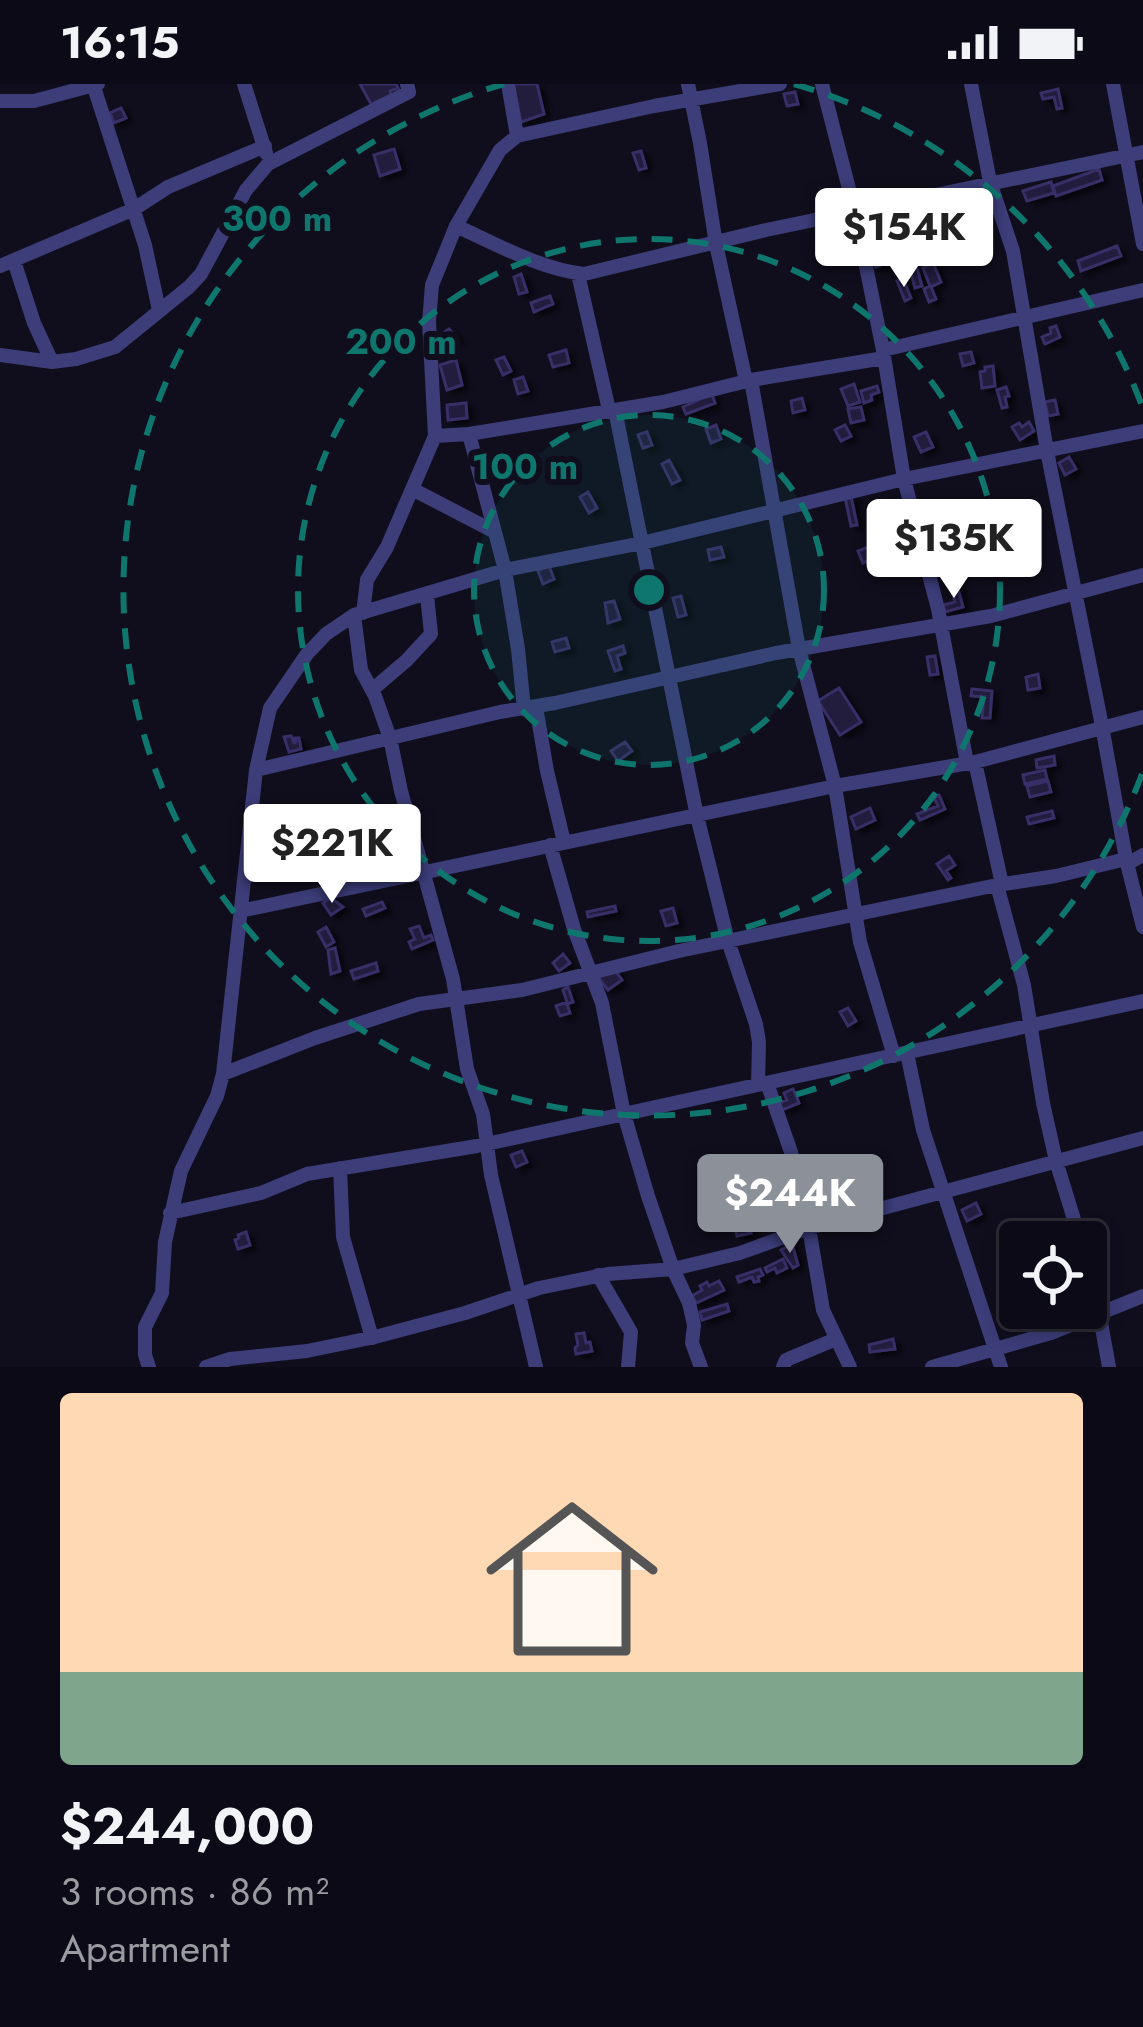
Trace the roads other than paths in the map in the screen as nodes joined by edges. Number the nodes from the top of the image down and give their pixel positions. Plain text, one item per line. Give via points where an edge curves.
1 (95, 84) edge
2 (244, 84) edge
3 (407, 84) edge
4 (508, 84) edge
5 (688, 84) edge
6 (780, 84) edge
7 (822, 84) edge
8 (971, 84) edge
9 (1113, 84) edge
10 (690, 100) junction
11 (0, 101) edge
12 (518, 136) junction
13 (265, 146) junction
14 (1143, 152) edge
15 (1126, 156) junction
16 (268, 164) junction
17 (990, 182) junction
18 (134, 208) junction
19 (855, 212) junction
20 (456, 226) junction
21 (716, 244) junction
22 (1143, 244) edge
23 (7, 263) edge
24 (578, 274) junction
25 (1143, 290) edge
26 (159, 310) junction
27 (1026, 319) junction
28 (883, 354) junction
29 (0, 355) edge
30 (52, 362) junction
31 (748, 381) junction
32 (612, 410) junction
33 (1143, 431) edge
34 (469, 434) junction
35 (435, 436) junction
36 (1047, 451) junction
37 (904, 479) junction
38 (414, 490) junction
39 (773, 511) junction
40 (495, 532) junction
41 (642, 543) junction
42 (505, 570) junction
43 (1143, 575) edge
44 (1074, 592) junction
45 (427, 595) junction
46 (358, 614) junction
47 (940, 625) junction
48 (799, 649) junction
49 (669, 678) junction
50 (372, 690) junction
51 (530, 708) junction
52 (1143, 717) edge
53 (1102, 726) junction
54 (389, 738) junction
55 (971, 763) junction
56 (256, 770) junction
57 (835, 786) junction
58 (697, 816) junction
59 (557, 843) junction
60 (1143, 855) edge
61 (1126, 862) junction
62 (424, 872) junction
63 (1000, 885) junction
64 (240, 910) junction
65 (857, 913) junction
66 (1143, 926) edge
67 (728, 941) junction
68 (591, 973) junction
69 (455, 1000) junction
70 (1143, 1001) edge
71 (1032, 1025) junction
72 (900, 1054) junction
73 (223, 1074) junction
74 (762, 1084) junction
75 (625, 1114) junction
76 (1143, 1138) edge
77 (486, 1144) junction
78 (1056, 1161) junction
79 (340, 1168) junction
80 (941, 1191) junction
81 (170, 1213) junction
82 (1075, 1221) edge
83 (809, 1228) junction
84 (674, 1269) junction
85 (598, 1276) junction
86 (519, 1294) junction
87 (1143, 1296) edge
88 (1107, 1309) edge
89 (1062, 1329) edge
90 (1102, 1329) edge
91 (372, 1338) junction
92 (836, 1339) junction
93 (996, 1347) junction
94 (149, 1367) edge
95 (206, 1367) edge
96 (536, 1367) edge
97 (628, 1367) edge
98 (701, 1367) edge
99 (783, 1367) edge
100 (850, 1367) edge
101 (932, 1367) edge
102 (1001, 1367) edge
103 (1108, 1367) edge

1 - 11 street
1 - 18 street
2 - 13 street
3 - 16 street via 409,92
4 - 12 street
5 - 10 street
6 - 10 street
7 - 19 street
8 - 17 street
9 - 15 street
10 - 12 street
10 - 21 street
12 - 20 street via 500,150
13 - 16 street
13 - 18 street
14 - 15 street
15 - 17 street
15 - 22 street
16 - 26 street via 201,274
17 - 19 street
17 - 27 street
18 - 23 street
18 - 26 street
19 - 21 street
19 - 28 street
20 - 24 street
20 - 35 street via 432,285
21 - 24 street
21 - 31 street
23 - 30 street
24 - 32 street
25 - 27 street
26 - 30 street via 115,347
27 - 28 street
27 - 36 street
28 - 31 street
28 - 37 street
29 - 30 street
31 - 32 street
31 - 39 street
32 - 34 street
32 - 41 street
33 - 36 street
34 - 35 street
34 - 40 street
35 - 38 street
36 - 37 street
36 - 44 street
37 - 39 street
37 - 47 street
38 - 40 street
38 - 46 street
39 - 41 street
39 - 48 street
40 - 42 street
41 - 42 street
41 - 49 street
42 - 45 street
42 - 51 street
43 - 44 street
44 - 47 street
44 - 53 street
45 - 46 street
45 - 50 street via 431,634
46 - 50 street via 362,670
46 - 56 street via 307,654 270,708
47 - 48 street
47 - 55 street
48 - 49 street
48 - 57 street
49 - 51 street
49 - 58 street
50 - 54 street
51 - 54 street
51 - 59 street
52 - 53 street
53 - 55 street
53 - 61 street
54 - 56 street
54 - 62 street
55 - 57 street
55 - 63 street
56 - 64 street
57 - 58 street
57 - 65 street
58 - 59 street
58 - 67 street
59 - 62 street
59 - 68 street
60 - 61 street
61 - 63 street
61 - 66 street
62 - 64 street
62 - 69 street
63 - 65 street
63 - 71 street
64 - 73 street
65 - 67 street
65 - 72 street via 868,974
67 - 68 street
67 - 74 street via 756,1024
68 - 69 street
68 - 75 street
69 - 73 street via 419,1004
69 - 77 street
70 - 71 street
71 - 72 street
71 - 78 street
72 - 74 street
72 - 80 street
73 - 81 street
74 - 75 street
74 - 83 street via 791,1152
75 - 77 street
75 - 84 street
76 - 78 street
77 - 79 street
77 - 86 street
78 - 80 street
78 - 82 street
79 - 81 street
79 - 91 street via 343,1237
80 - 83 street
80 - 93 street
81 - 94 street via 162,1293 145,1327
83 - 84 street
83 - 92 street
84 - 85 street
84 - 98 street
85 - 86 street
85 - 97 street via 631,1332
86 - 91 street
86 - 96 street
87 - 88 street
89 - 93 street
90 - 103 street
91 - 95 street
92 - 99 street
92 - 100 street
93 - 101 street
93 - 102 street

